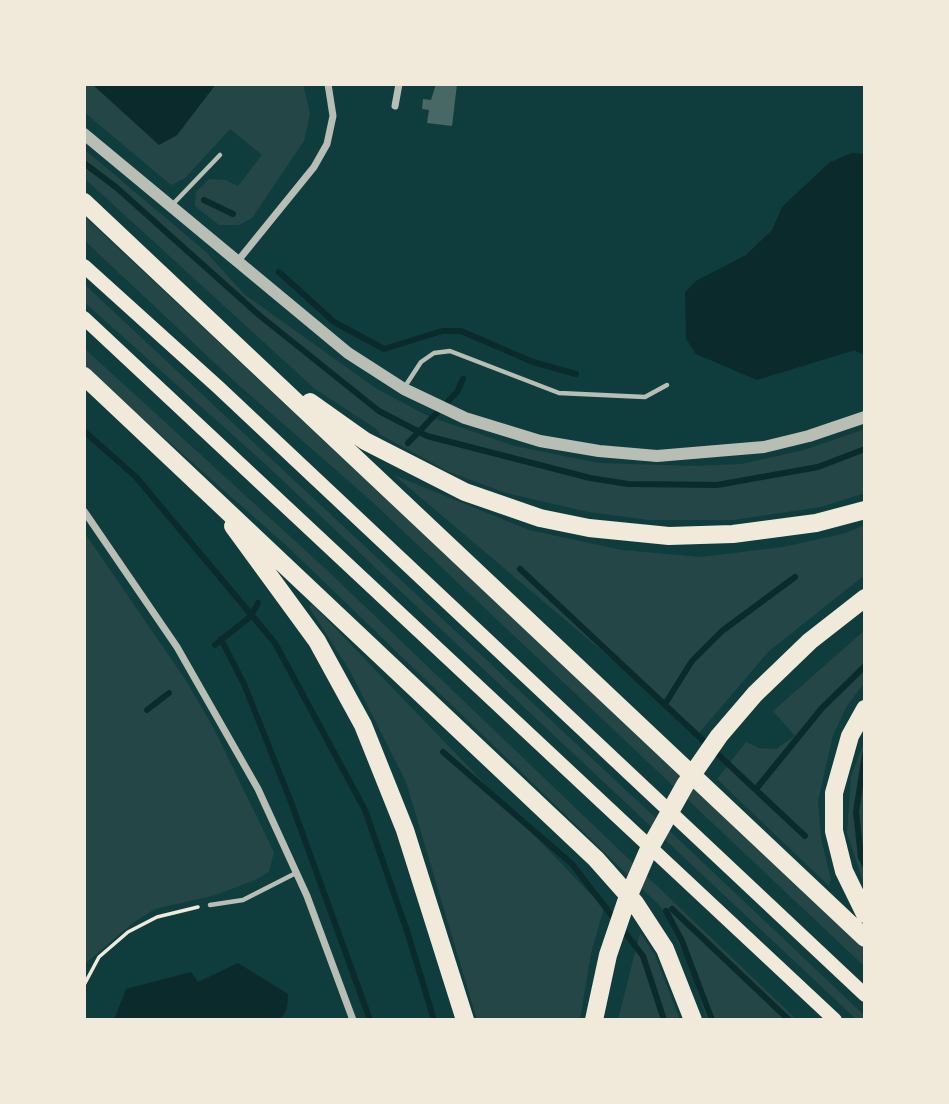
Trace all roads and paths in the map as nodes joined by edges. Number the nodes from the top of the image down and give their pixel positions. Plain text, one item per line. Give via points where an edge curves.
1 (328, 84) edge
2 (399, 84) edge
3 (395, 106) dead end
4 (84, 134) edge
5 (220, 155) dead end
6 (84, 202) edge
7 (171, 207) junction
8 (237, 263) junction
9 (84, 266) edge
10 (84, 318) edge
11 (84, 376) edge
12 (279, 384) junction
13 (667, 385) dead end
14 (404, 389) junction
15 (865, 417) edge
16 (204, 487) junction
17 (865, 510) edge
18 (84, 511) edge
19 (865, 598) edge
20 (865, 709) edge
21 (297, 873) junction
22 (210, 905) joint
23 (865, 914) edge
24 (865, 938) edge
25 (84, 985) edge
26 (865, 995) edge
27 (353, 1020) edge
28 (465, 1020) edge
29 (594, 1020) edge
30 (693, 1020) edge
31 (835, 1020) edge

1 - 8 street via 333,116 327,144 314,167
2 - 3 street
4 - 7 street
5 - 7 lane
6 - 12 highway
7 - 8 street
8 - 14 street via 339,346
9 - 26 main road
10 - 31 main road
11 - 16 highway
12 - 17 highway via 365,441 437,479 481,499 565,523 669,536 733,534 816,523
12 - 24 highway
13 - 14 lane via 645,397 559,393 450,351 434,353 421,362
14 - 15 street via 465,418 516,435 623,454 694,455 748,449 809,436
16 - 28 highway via 317,641 363,725 405,830
16 - 30 highway via 617,881 665,949
18 - 21 street via 213,705
19 - 29 highway via 810,641 755,694 701,761 648,851 618,925
20 - 23 highway via 850,736 834,793 834,831 844,871
21 - 22 lane via 243,900
21 - 27 street
22 - 25 path via 157,917 128,932 99,957

